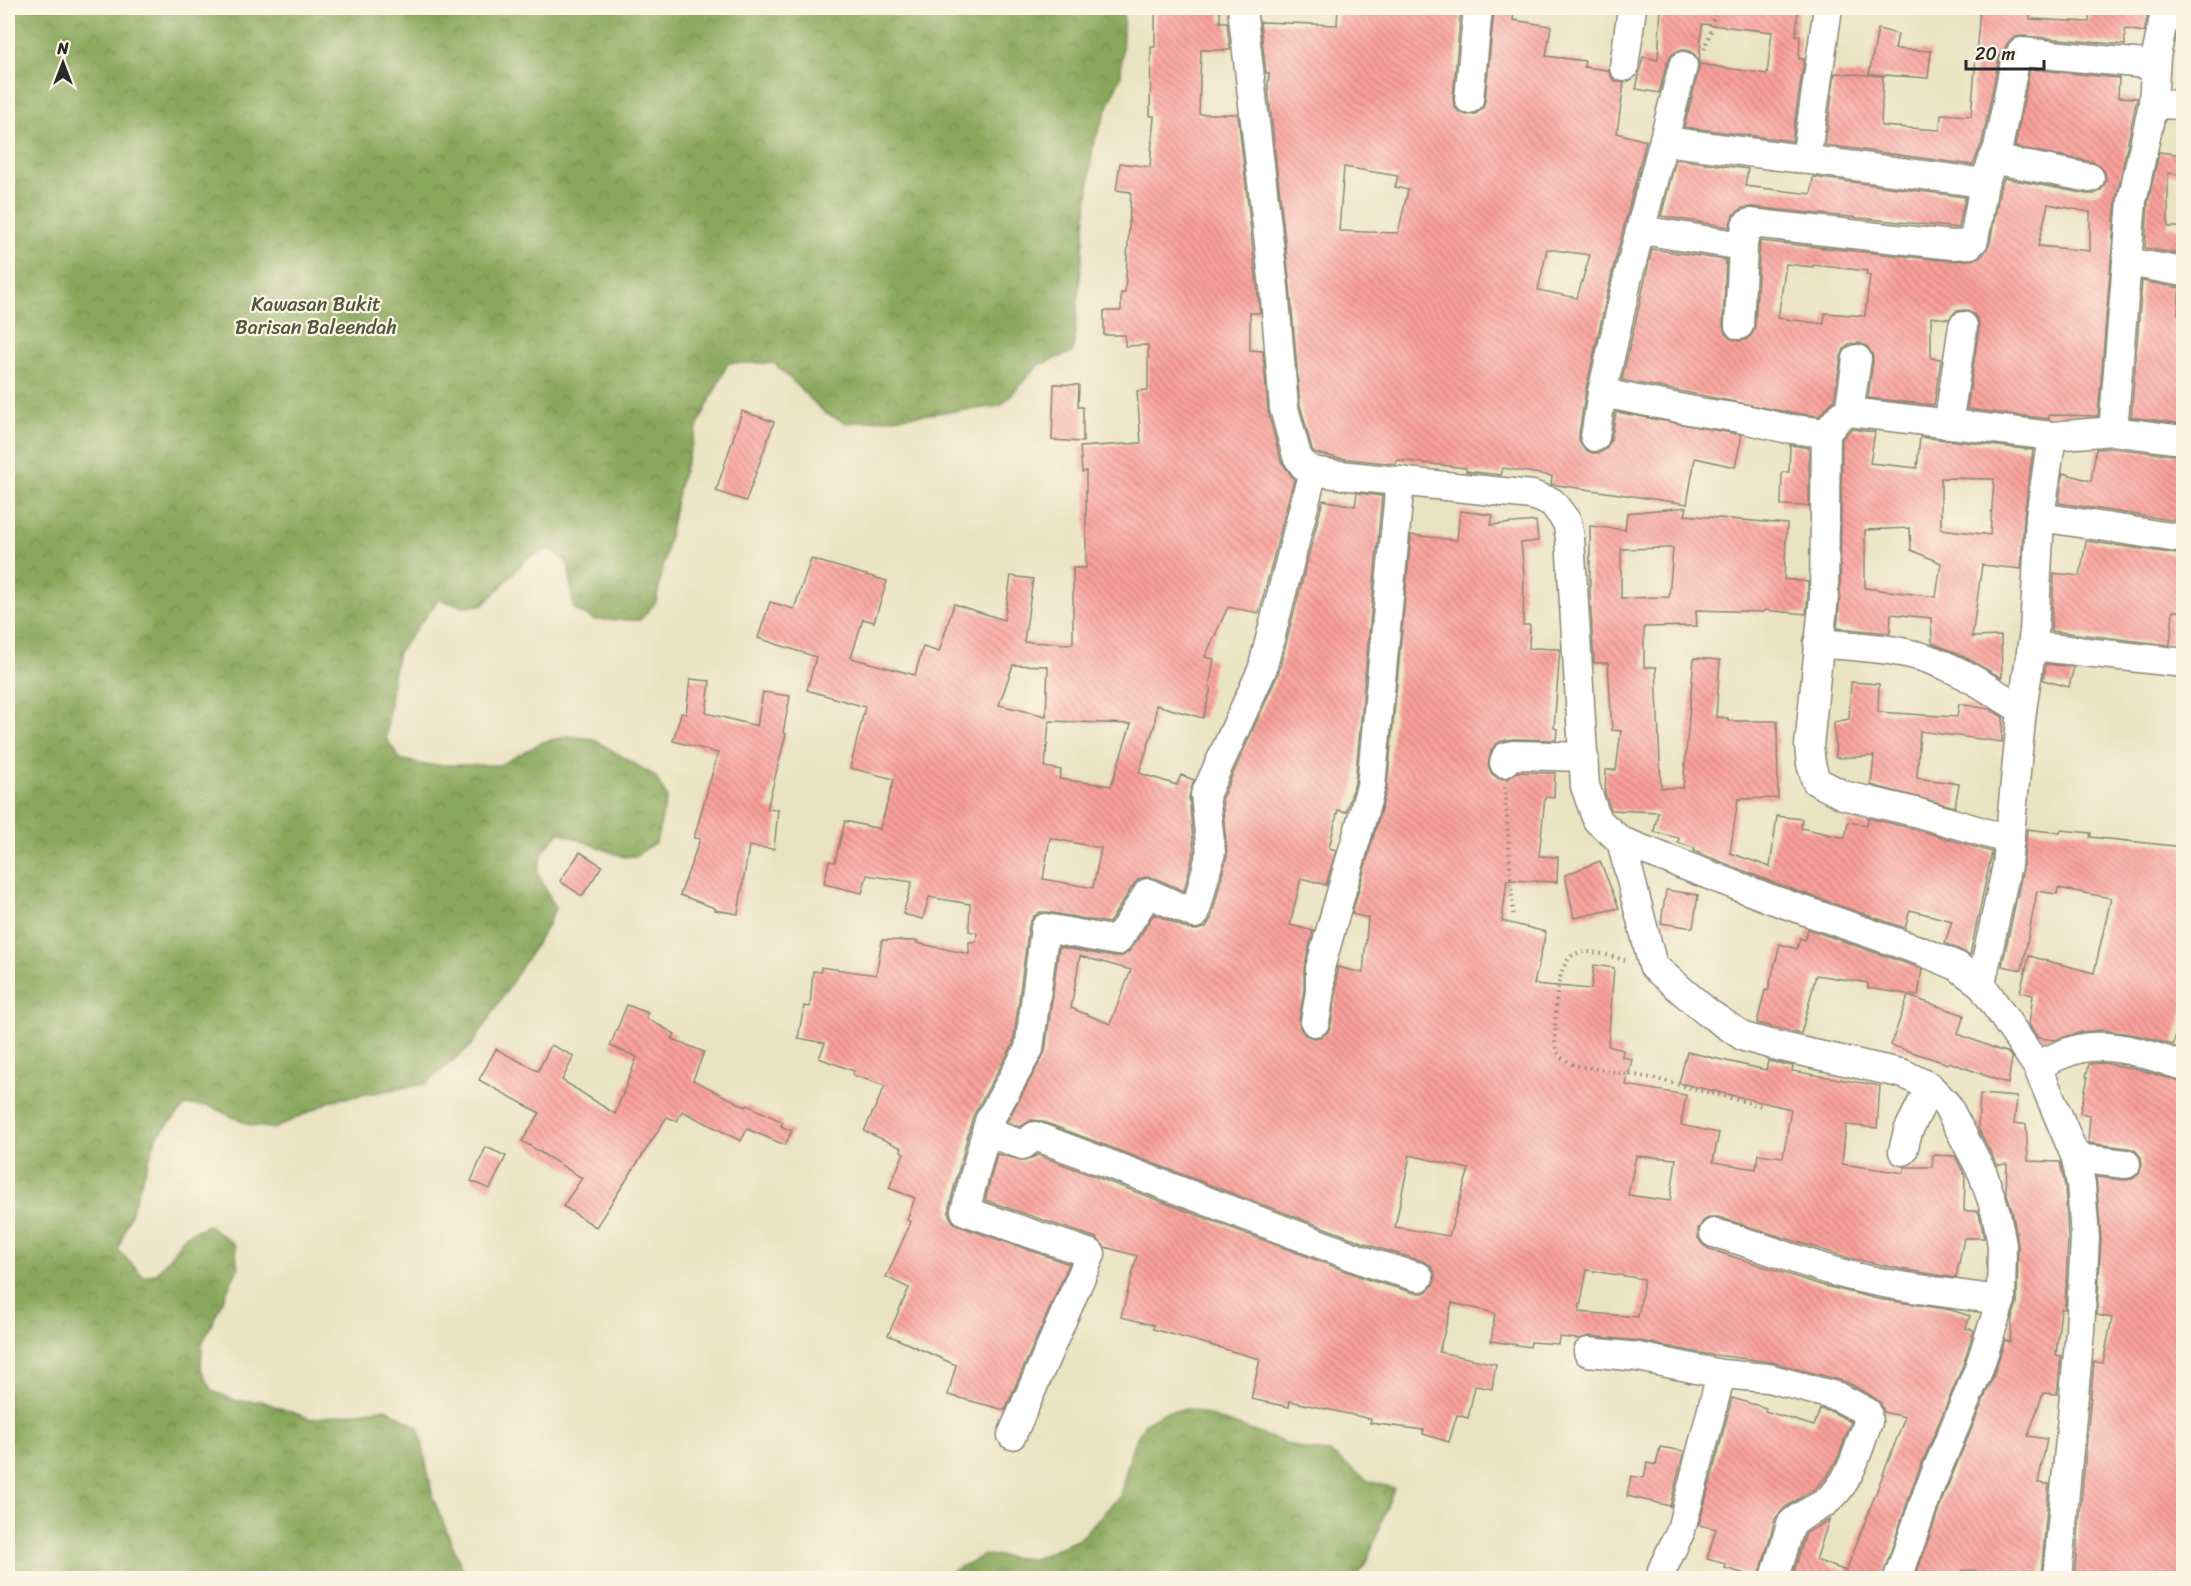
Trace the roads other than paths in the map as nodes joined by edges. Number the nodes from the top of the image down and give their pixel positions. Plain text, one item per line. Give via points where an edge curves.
1 (1242, 8) edge
2 (1478, 8) edge
3 (1632, 8) edge
4 (1828, 8) edge
5 (2166, 8) edge
6 (2155, 65) junction
7 (1683, 66) road end
8 (1624, 67) dead end
9 (1469, 99) dead end
10 (2153, 104) junction
11 (2184, 105) edge
12 (1665, 141) junction
13 (1806, 159) junction
14 (1988, 172) junction
15 (2090, 178) dead end
16 (1641, 230) junction
17 (1743, 246) junction
18 (2127, 262) junction
19 (2184, 272) edge
20 (1739, 325) dead end
21 (1963, 326) dead end
22 (1857, 359) dead end
23 (1602, 393) junction
24 (1849, 412) junction
25 (1948, 425) junction
26 (2113, 431) junction
27 (1826, 433) junction
28 (2052, 436) junction
29 (1595, 437) dead end
30 (2174, 439) dead end
31 (1313, 471) junction
32 (1400, 481) junction
33 (2040, 517) junction
34 (2184, 539) edge
35 (1818, 643) junction
36 (2032, 646) junction
37 (2184, 663) edge
38 (2022, 710) junction
39 (1584, 757) junction
40 (1503, 763) road end
41 (2010, 840) junction
42 (1621, 841) junction
43 (1980, 984) junction
44 (1315, 1022) dead end
45 (2037, 1066) junction
46 (2184, 1067) edge
47 (1930, 1087) junction
48 (986, 1132) junction
49 (1903, 1151) dead end
50 (2076, 1158) junction
51 (2126, 1164) dead end
52 (1714, 1233) dead end
53 (1419, 1277) dead end
54 (2001, 1300) junction
55 (1588, 1352) dead end
56 (1721, 1374) junction
57 (1012, 1435) dead end
58 (1662, 1570) dead end
59 (1775, 1578) edge
60 (1898, 1578) edge
61 (2057, 1578) edge

1 - 31 street via 1284,408 1297,456
2 - 9 street
3 - 8 street
4 - 13 street
5 - 6 street
6 - 10 street
6 - 14 street via 2022,52 2015,61 1998,148
7 - 12 street
10 - 11 street
10 - 18 street via 2132,201
12 - 13 street
12 - 16 street
13 - 14 street
14 - 15 street via 2008,162
14 - 17 street via 1970,244 1755,222 1746,225
16 - 17 street
16 - 23 street
17 - 20 street
18 - 19 street
18 - 26 street
21 - 25 street
22 - 24 street
23 - 27 street
23 - 29 street
24 - 25 street
24 - 27 street via 1841,415
25 - 28 street
26 - 28 street
26 - 30 street
27 - 35 street via 1824,596
28 - 33 street
31 - 32 street
31 - 48 street via 1262,670 1205,795 1211,852 1195,914 1148,893 1118,941 1045,928 1029,1049
32 - 39 street via 1532,495 1552,502 1567,522
32 - 44 street via 1371,786 1320,968
33 - 34 street
33 - 36 street
35 - 38 street via 1906,653 1943,664
35 - 41 street via 1809,746 1816,781 1843,795
36 - 37 street
36 - 38 street
38 - 41 street
39 - 40 street via 1513,755
39 - 42 street via 1585,786 1596,817
41 - 43 street
42 - 43 street via 1921,951 1957,966
42 - 47 street via 1653,966 1707,1012 1744,1036 1904,1074
43 - 45 street
45 - 46 street via 2089,1047 2135,1052
45 - 50 street
47 - 49 street via 1908,1131
47 - 54 street via 1947,1105 1983,1174 2002,1245
48 - 53 street via 1023,1145 1035,1136 1373,1264
48 - 57 street via 965,1211 1091,1254
50 - 51 street
50 - 61 street via 2085,1238
52 - 54 street via 1863,1279
54 - 60 street via 1978,1371 1929,1489
55 - 56 street
56 - 58 street via 1681,1530
56 - 59 street via 1768,1378 1839,1397 1868,1414 1869,1422 1846,1479 1830,1500 1791,1524

